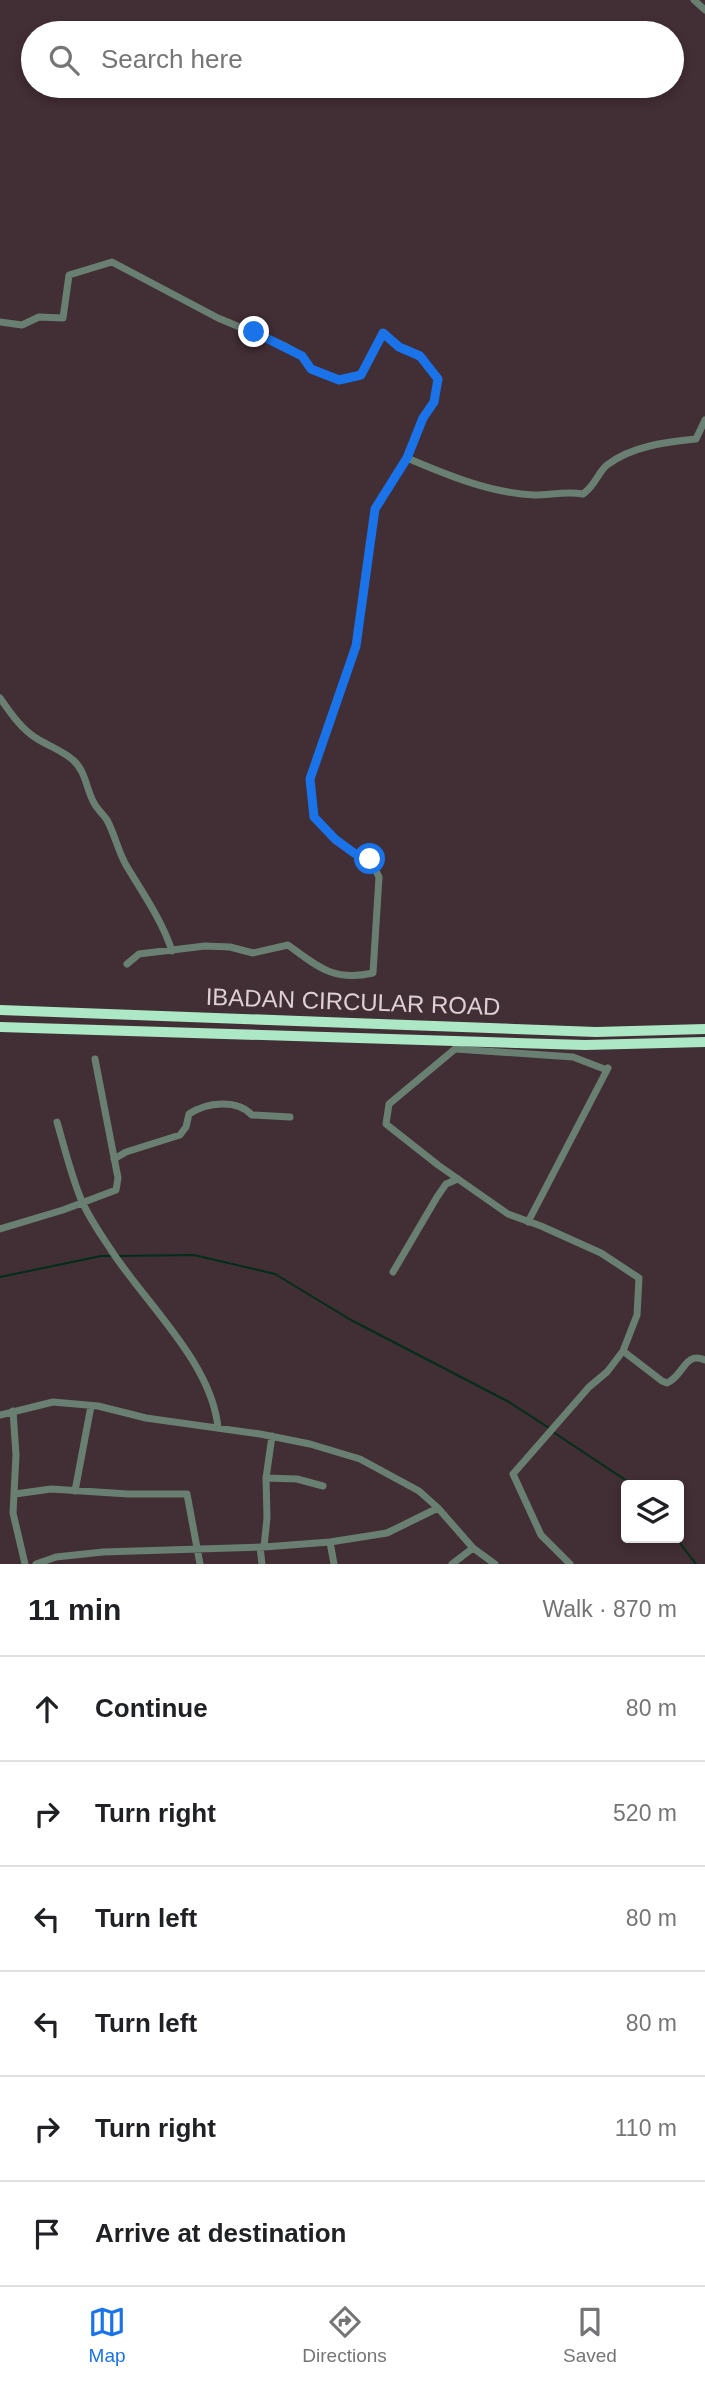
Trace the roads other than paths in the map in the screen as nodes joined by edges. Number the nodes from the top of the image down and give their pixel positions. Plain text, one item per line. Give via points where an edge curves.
1 (694, 0) edge
2 (705, 10) edge
3 (0, 322) edge
4 (705, 419) edge
5 (407, 458) junction
6 (0, 698) edge
7 (172, 951) junction
8 (127, 964) dead end
9 (0, 1010) edge
10 (0, 1027) edge
11 (705, 1028) edge
12 (705, 1042) edge
13 (95, 1059) dead end
14 (290, 1117) dead end
15 (57, 1122) dead end
16 (114, 1159) junction
17 (458, 1179) junction
18 (83, 1202) junction
19 (528, 1222) junction
20 (0, 1229) edge
21 (393, 1272) dead end
22 (622, 1351) junction
23 (705, 1360) edge
24 (91, 1406) junction
25 (13, 1411) junction
26 (0, 1415) edge
27 (218, 1428) junction
28 (272, 1436) junction
29 (266, 1478) junction
30 (323, 1486) dead end
31 (75, 1491) junction
32 (15, 1494) junction
33 (439, 1508) junction
34 (330, 1542) junction
35 (262, 1547) junction
36 (197, 1548) junction
37 (473, 1548) junction
38 (25, 1564) edge
39 (36, 1564) edge
40 (200, 1564) edge
41 (262, 1564) edge
42 (334, 1564) edge
43 (452, 1564) edge
44 (495, 1564) edge
45 (570, 1564) edge

1 - 2 street
3 - 5 street via 22,325 39,317 63,318 69,275 112,262 218,318 285,346 302,356 311,369 339,380 361,375 383,333 420,356 438,379 434,402
4 - 5 street via 696,439 639,449 606,466 583,494 535,495 486,487
5 - 7 street via 375,509 356,646 310,779 314,817 335,839 370,859 379,877 373,973 338,975 288,945 253,953 205,946
6 - 7 street via 34,737 82,769 94,804 106,819
7 - 8 street via 139,954
9 - 11 highway, IBADAN CIRCULAR ROAD via 596,1032
10 - 12 highway, IBADAN CIRCULAR ROAD via 585,1045
13 - 16 street
14 - 16 street via 252,1115 233,1104 199,1108 189,1114 180,1135
15 - 18 street
16 - 18 street via 116,1190
17 - 19 street via 508,1214
17 - 19 street via 386,1124 389,1104 455,1049 573,1057 608,1069
17 - 21 street via 446,1184 437,1196
18 - 20 street
18 - 27 street via 120,1264 206,1384
19 - 22 street via 601,1253 639,1278 637,1315
22 - 23 street via 667,1383 691,1358
22 - 45 street via 513,1474 541,1535
24 - 25 street via 53,1402
24 - 27 street
24 - 31 street
25 - 26 street
25 - 32 street
27 - 28 street
28 - 29 street
28 - 33 street via 360,1459 419,1491
29 - 30 street
29 - 35 street
31 - 32 street
31 - 36 street via 187,1494
32 - 38 street via 13,1513
33 - 34 street via 387,1533
33 - 37 street
34 - 35 street
34 - 42 street
35 - 36 street
35 - 41 street
36 - 39 street via 103,1552
36 - 40 street
37 - 43 street
37 - 44 street

